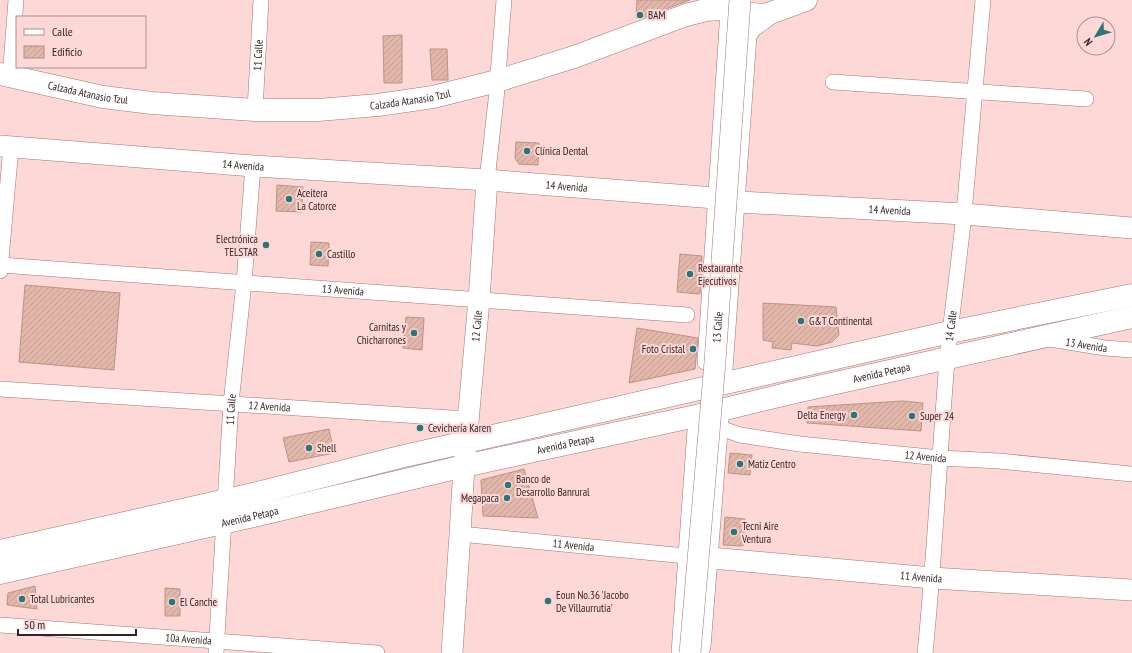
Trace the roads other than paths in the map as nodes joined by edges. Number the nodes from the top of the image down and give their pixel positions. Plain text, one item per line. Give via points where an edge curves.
1 (16, 0) edge
2 (261, 0) edge
3 (504, 0) edge
4 (983, 0) edge
5 (796, 3) edge
6 (734, 5) edge
7 (5, 76) edge
8 (497, 81) junction
9 (833, 82) dead end
10 (974, 91) junction
11 (1086, 98) dead end
12 (255, 110) junction
13 (5, 146) edge
14 (253, 166) junction
15 (487, 180) junction
16 (715, 198) junction
17 (738, 202) junction
18 (964, 214) junction
19 (1132, 228) edge
20 (0, 265) edge
21 (0, 271) edge
22 (244, 283) junction
23 (1132, 295) edge
24 (479, 300) junction
25 (687, 315) dead end
26 (1132, 317) edge
27 (950, 332) junction
28 (1041, 337) junction
29 (1132, 350) edge
30 (948, 359) junction
31 (724, 384) junction
32 (0, 389) edge
33 (703, 389) junction
34 (231, 403) junction
35 (696, 416) junction
36 (467, 418) junction
37 (722, 418) junction
38 (465, 443) junction
39 (940, 458) junction
40 (464, 466) junction
41 (1132, 474) edge
42 (224, 500) junction
43 (225, 523) junction
44 (460, 534) junction
45 (0, 551) edge
46 (686, 556) junction
47 (711, 558) junction
48 (0, 573) edge
49 (932, 578) junction
50 (1132, 590) edge
51 (0, 626) edge
52 (216, 647) edge
53 (377, 653) edge
54 (452, 653) edge
55 (679, 653) edge
56 (690, 653) edge
57 (700, 653) edge
58 (925, 653) edge

1 - 7 street
2 - 12 street, 11 Calle
3 - 8 street, 12 Calle
4 - 10 street, 14 Calle
5 - 6 main road, Calzada Atanasio Tzul via 760,15 744,13
5 - 17 street, 13 Calle via 754,29 749,36
6 - 8 main road, Calzada Atanasio Tzul via 686,15 574,57
6 - 16 street
6 - 56 main road, 13 Calle, bridge via 714,370
7 - 12 main road, Calzada Atanasio Tzul via 103,97
8 - 12 main road, Calzada Atanasio Tzul via 433,97 378,105 318,110
8 - 15 street, 12 Calle
9 - 10 street
10 - 11 street
10 - 18 street, 14 Calle
13 - 14 main road, 14 Avenida
13 - 20 street
14 - 15 main road, 14 Avenida
14 - 22 street, 11 Calle
15 - 16 main road, 14 Avenida
15 - 24 main road, 12 Calle
16 - 17 main road, 14 Avenida
16 - 33 street
17 - 18 main road, 14 Avenida
17 - 31 street, 13 Calle
18 - 19 main road, 14 Avenida
18 - 27 street, 14 Calle
20 - 21 street
20 - 22 street, 13 Avenida
22 - 24 street, 13 Avenida
22 - 34 street, 11 Calle
23 - 27 main road, Avenida Petapa
24 - 25 street, 13 Avenida
24 - 36 main road, 12 Calle
26 - 28 main road, Avenida Petapa
27 - 30 street, 14 Calle
27 - 31 main road, Avenida Petapa
28 - 29 street, 13 Avenida
28 - 30 main road, Avenida Petapa
30 - 37 main road, Avenida Petapa
30 - 39 street, 14 Calle
31 - 33 main road, Avenida Petapa
32 - 34 street, 12 Avenida
33 - 38 main road, Avenida Petapa
34 - 36 street, 12 Avenida
34 - 42 street, 11 Calle
35 - 37 main road, Avenida Petapa
35 - 40 main road, Avenida Petapa
35 - 46 street
36 - 38 main road, 12 Calle
37 - 39 street, 12 Avenida via 740,435 800,444
37 - 47 street
38 - 40 main road, 12 Calle
38 - 42 main road, Avenida Petapa
39 - 41 street, 12 Avenida
39 - 49 street, 14 Calle
40 - 43 main road, Avenida Petapa
40 - 44 main road, 12 Calle
42 - 43 street, 11 Calle
42 - 45 main road, Avenida Petapa
43 - 48 main road, Avenida Petapa
43 - 52 street, 11 Calle
44 - 46 street, 11 Avenida
44 - 54 main road, 12 Calle
46 - 55 street
47 - 49 main road, 11 Avenida
47 - 57 street via 703,647
49 - 50 main road, 11 Avenida
49 - 58 street, 14 Calle
51 - 52 street, 10a Avenida
52 - 53 street, 10a Avenida

